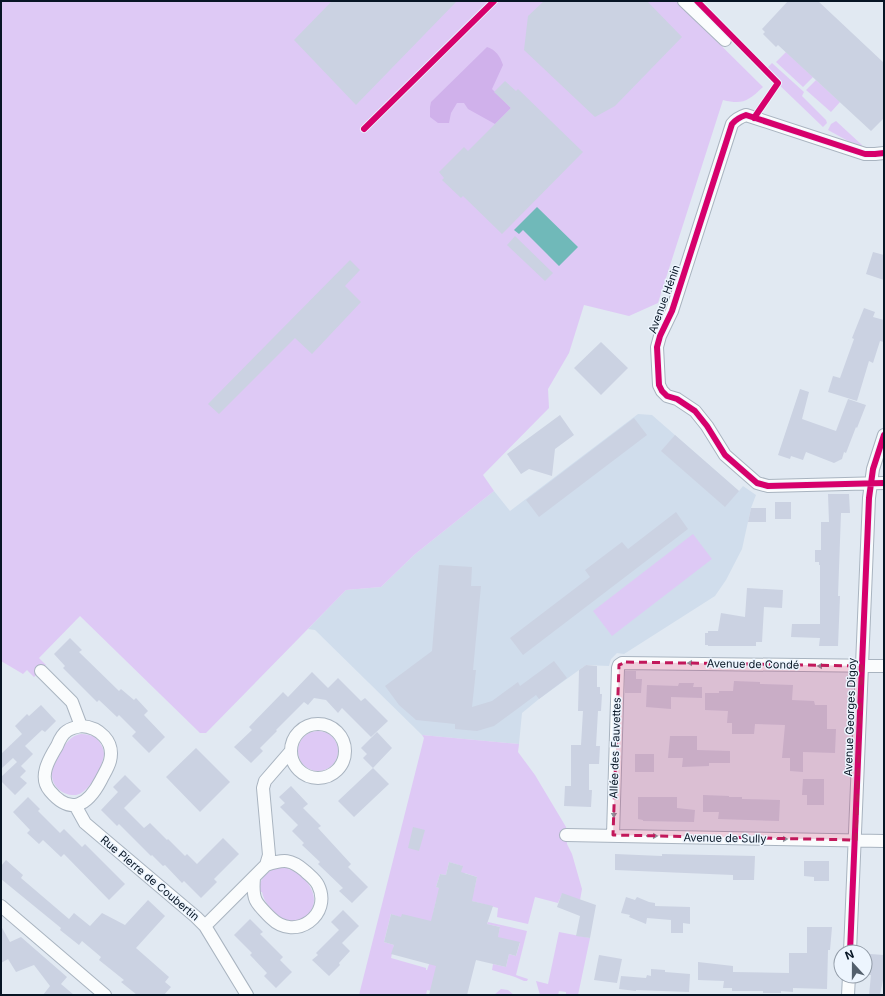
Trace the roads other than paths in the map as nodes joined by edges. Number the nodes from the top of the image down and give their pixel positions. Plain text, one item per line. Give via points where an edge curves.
1 (684, 1) edge
2 (724, 40) dead end
3 (884, 153) edge
4 (884, 435) edge
5 (884, 483) edge
6 (870, 484) junction
7 (622, 663) joint
8 (862, 666) junction
9 (884, 666) edge
10 (41, 671) dead end
11 (81, 726) junction
12 (291, 752) junction
13 (75, 805) junction
14 (566, 835) dead end
15 (613, 835) junction
16 (856, 840) junction
17 (884, 841) edge
18 (266, 865) junction
19 (254, 878) junction
20 (1, 906) edge
21 (205, 926) junction
22 (850, 944) edge
23 (849, 984) edge
24 (105, 995) edge
25 (247, 995) edge
26 (848, 995) edge

1 - 2 street
3 - 6 street, Avenue Hénin via 864,154 746,115 734,121 656,354 659,385 662,391 695,411 725,455 757,483 768,486
4 - 6 street, Avenue Georges Digoy
5 - 6 street, Avenue Hénin
6 - 8 street, Avenue Georges Digoy
8 -> 7 street, Avenue de Condé
7 -> 15 street, Allée des Fauvettes via 618,668
8 - 9 street, Avenue de Condé
8 - 16 street, Avenue Georges Digoy
10 - 11 street via 72,702
11 - 13 street via 66,731 62,736 52,754 45,777 49,789 61,801
11 - 13 street via 89,726 104,735 111,755 92,795 86,802
12 - 12 street via 296,768 311,778 320,779 328,777 342,766 346,749 343,740 331,727 317,725 304,728 297,734
12 - 18 street via 265,781 263,788 269,855
13 - 21 street, Rue Pierre de Coubertin via 85,823
14 - 15 street, Avenue de Sully
15 -> 16 street, Avenue de Sully
16 - 17 street, Avenue de Sully
16 - 22 street, Avenue Georges Digoy
18 - 19 street
18 - 19 street via 284,860 292,862 314,879 321,893 317,914 303,926 290,928 275,922 255,900
19 - 21 street
20 - 24 street
21 - 25 street, Rue Pierre de Coubertin
23 - 26 street

